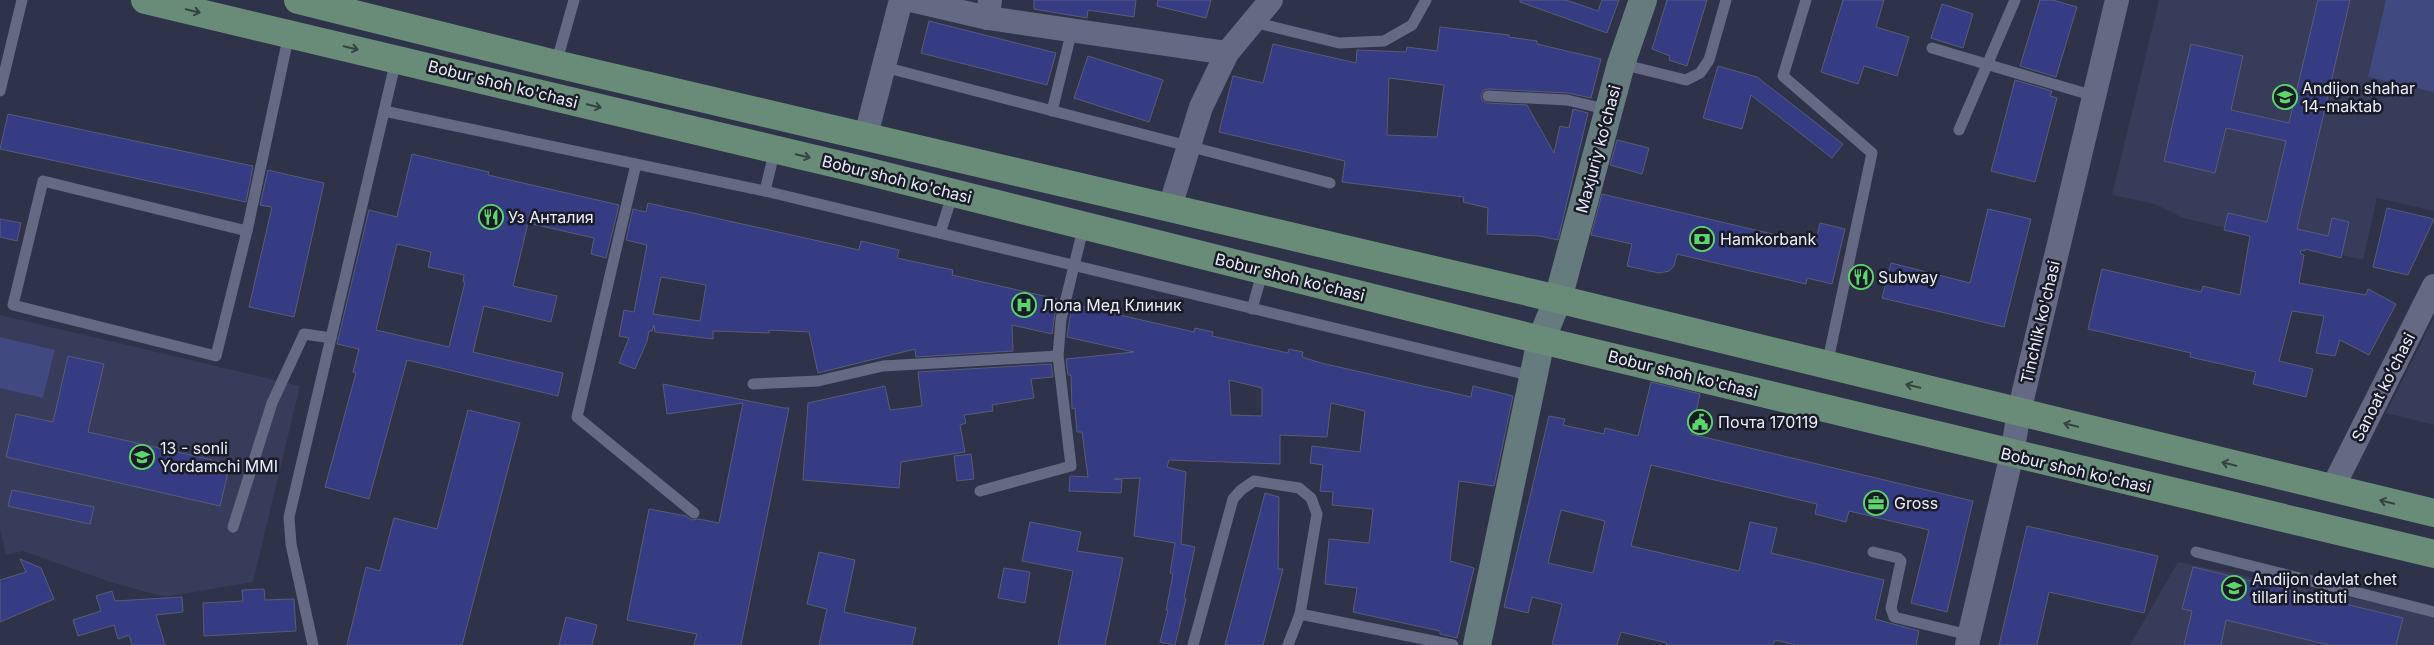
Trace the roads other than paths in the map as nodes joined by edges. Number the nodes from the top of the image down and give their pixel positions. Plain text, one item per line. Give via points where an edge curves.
1 (22, 0) edge
2 (145, 0) edge
3 (298, 0) edge
4 (574, 0) edge
5 (901, 0) edge
6 (911, 0) edge
7 (1271, 0) edge
8 (1426, 0) edge
9 (1642, 0) edge
10 (1726, 0) edge
11 (1806, 0) edge
12 (2016, 0) edge
13 (2117, 0) edge
14 (989, 9) edge
15 (1253, 22) junction
16 (1072, 30) junction
17 (289, 34) junction
18 (1932, 48) dead end
19 (1227, 53) junction
20 (397, 58) junction
21 (556, 64) junction
22 (1621, 64) junction
23 (1986, 64) junction
24 (884, 67) junction
25 (0, 91) edge
26 (1488, 96) dead end
27 (2094, 96) junction
28 (1609, 110) junction
29 (384, 111) junction
30 (1052, 111) junction
31 (1959, 130) dead end
32 (866, 135) junction
33 (1188, 146) junction
34 (774, 149) junction
35 (636, 164) junction
36 (1330, 183) dead end
37 (765, 191) junction
38 (954, 193) junction
39 (1170, 207) junction
40 (1084, 225) junction
41 (247, 231) junction
42 (940, 233) junction
43 (1073, 266) junction
44 (1263, 270) junction
45 (2434, 286) edge
46 (1558, 299) junction
47 (1252, 309) junction
48 (331, 338) junction
49 (1541, 340) junction
50 (1058, 356) junction
51 (1827, 365) junction
52 (1533, 376) junction
53 (753, 384) dead end
54 (2019, 412) junction
55 (2012, 454) junction
56 (2332, 489) junction
57 (980, 491) dead end
58 (694, 513) dead end
59 (2434, 513) edge
60 (233, 527) dead end
61 (1873, 552) dead end
62 (2196, 552) dead end
63 (2434, 554) edge
64 (2434, 612) edge
65 (1300, 614) junction
66 (1968, 640) edge
67 (313, 645) edge
68 (1193, 645) edge
69 (1288, 645) edge
70 (1453, 645) edge
71 (1477, 645) edge

1 - 25 lane
2 -> 17 main road, Bobur shoh ko'chasi
3 - 21 main road, Bobur shoh ko'chasi
4 - 21 lane
5 - 24 street
6 - 14 street
7 - 15 street
8 - 15 lane via 1412,25 1384,41 1339,43
9 - 22 street, Maxjuriy koʻchasi
10 - 22 lane via 1709,60 1700,73 1686,80
11 - 51 lane via 1783,76 1872,153
12 - 23 lane
13 - 27 street, Tinchlik ko'chasi
14 - 16 street
15 - 19 street
16 - 19 street
16 - 30 lane
17 -> 20 main road, Bobur shoh ko'chasi
17 - 41 lane
18 - 23 lane
19 - 33 street via 1201,107
20 - 29 lane
20 -> 34 main road, Bobur shoh ko'chasi
21 - 32 main road, Bobur shoh ko'chasi
22 - 28 street, Maxjuriy koʻchasi
23 - 27 lane
23 - 31 lane
24 - 30 lane
24 - 32 street
26 - 28 lane via 1567,100
27 - 54 street, Tinchlik ko'chasi
28 - 46 street, Maxjuriy koʻchasi
29 - 35 lane
29 - 48 lane
30 - 33 lane
32 - 39 main road, Bobur shoh ko'chasi
33 - 36 lane
33 - 39 street
34 - 37 lane
34 -> 38 main road, Bobur shoh ko'chasi
35 - 37 lane
35 - 58 lane via 577,417
37 - 42 lane
38 - 40 main road, Bobur shoh ko'chasi
38 - 42 lane
39 - 46 main road, Bobur shoh ko'chasi
40 - 43 lane
40 - 44 main road, Bobur shoh ko'chasi
41 - 41 lane via 216,356 13,305 43,182
42 - 43 lane
43 - 47 lane
43 - 50 lane via 1061,319
44 - 47 lane
44 - 49 main road, Bobur shoh ko'chasi
45 - 56 street, Sanoat koʻchasi
46 - 49 street, Maxjuriy koʻchasi
46 - 51 main road, Bobur shoh ko'chasi
47 - 52 lane
48 - 60 lane via 304,334 272,403
48 - 67 lane via 289,517 291,544
49 - 52 street, Maxjuriy koʻchasi
49 - 55 main road, Bobur shoh ko'chasi
50 - 53 lane via 882,366 818,381
50 - 57 lane via 1070,466
54 -> 51 main road, Bobur shoh ko'chasi
52 - 71 street, Maxjuriy koʻchasi
54 - 55 street, Tinchlik ko'chasi
56 -> 54 main road, Bobur shoh ko'chasi
55 - 63 main road, Bobur shoh ko'chasi
55 - 66 street, Tinchlik ko'chasi
59 -> 56 main road, Bobur shoh ko'chasi
61 - 66 lane via 1901,561 1891,608 1894,616
62 - 64 lane
65 - 68 lane via 1316,514 1311,498 1299,488 1254,481 1233,499
65 - 69 lane
65 - 70 lane

